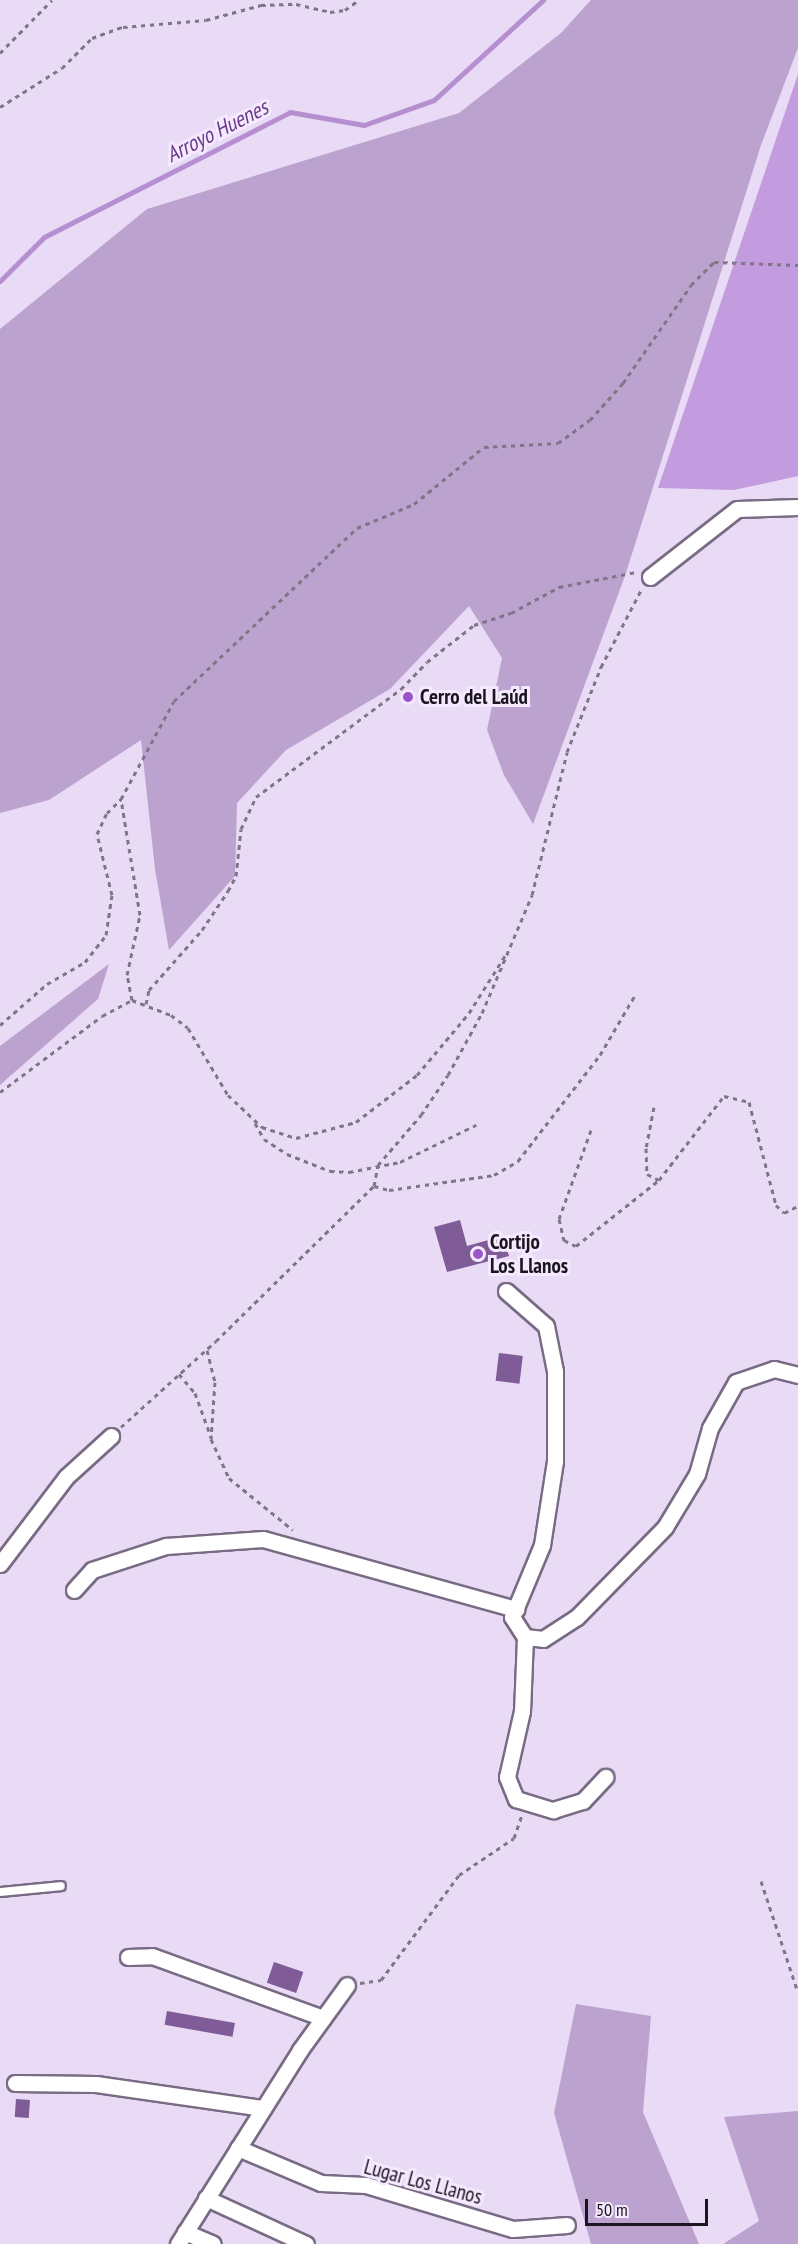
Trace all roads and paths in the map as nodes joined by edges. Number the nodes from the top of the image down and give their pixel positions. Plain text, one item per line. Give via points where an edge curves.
1 (52, 0) edge
2 (359, 0) edge
3 (0, 53) edge
4 (0, 107) edge
5 (798, 266) edge
6 (798, 507) edge
7 (650, 577) junction
8 (121, 800) junction
9 (512, 945) junction
10 (635, 995) dead end
11 (132, 1000) junction
12 (146, 1004) junction
13 (0, 1026) edge
14 (0, 1092) edge
15 (654, 1107) dead end
16 (252, 1118) junction
17 (476, 1125) dead end
18 (591, 1131) dead end
19 (378, 1165) junction
20 (659, 1180) junction
21 (374, 1186) junction
22 (798, 1206) edge
23 (506, 1291) dead end
24 (207, 1350) junction
25 (179, 1374) junction
26 (798, 1375) edge
27 (111, 1436) joint
28 (211, 1439) junction
29 (320, 1552) junction
30 (0, 1564) edge
31 (74, 1590) dead end
32 (516, 1609) junction
33 (525, 1637) junction
34 (605, 1777) dead end
35 (516, 1799) junction
36 (761, 1881) dead end
37 (61, 1886) dead end
38 (0, 1892) edge
39 (128, 1957) dead end
40 (346, 1985) joint
41 (798, 1992) edge
42 (322, 2018) junction
43 (15, 2083) dead end
44 (263, 2109) junction
45 (238, 2148) junction
46 (206, 2198) junction
47 (567, 2225) dead end
48 (182, 2238) edge
49 (213, 2244) edge
50 (306, 2244) edge

1 - 3 path
2 - 4 path via 345,10 330,12 296,3 261,5 206,20 123,27 92,38 62,68
5 - 8 path via 714,262 691,285 623,383 582,426 558,443 484,447 414,504 357,528 174,701
6 - 7 street via 737,509
7 - 9 path via 601,667 567,752 546,849
7 - 12 path via 642,571 559,587 510,613 474,625 427,662 401,689 256,797 241,829 236,876 202,930 148,990
8 - 11 path via 140,915 127,975
8 - 13 path via 107,813 97,834 112,896 106,935 85,962 47,984
9 - 16 path via 469,1013 417,1075 356,1122 296,1138 262,1127
9 - 19 path via 482,1013 448,1075 421,1115
10 - 21 path via 600,1055 518,1161 494,1175 389,1190
11 - 12 path
11 - 14 path via 102,1016
12 - 16 path via 188,1028 228,1095
15 - 20 path via 646,1148 647,1174
16 - 19 path via 264,1139 312,1165 349,1172
17 - 19 path via 400,1162
18 - 20 path via 560,1219 564,1240 576,1246
19 - 21 path
20 - 22 path via 724,1096 749,1102 776,1205 784,1213
21 - 24 path
23 - 32 street via 546,1326 555,1371 555,1461 542,1545
24 - 25 path
24 - 28 path via 215,1382
25 - 27 path
25 - 28 path via 195,1394
26 - 33 street via 774,1369 736,1382 711,1428 697,1474 665,1527 577,1617 543,1639
27 - 30 street via 66,1477
28 - 29 path via 230,1478
29 - 31 street via 263,1539 166,1546 92,1570
29 - 32 street
32 - 33 street via 512,1617
33 - 35 street via 522,1711 507,1777
34 - 35 street via 583,1801 553,1810
35 - 40 path via 523,1810 514,1838 459,1875 381,1980
36 - 41 path
37 - 38 lane
39 - 42 street via 152,1956
40 - 42 street
42 - 44 street
43 - 44 street via 96,2084
44 - 45 street
45 - 46 street
45 - 47 street, Lugar Los Llanos via 321,2183 366,2185 513,2229
46 - 48 street
46 - 50 street
48 - 49 street

